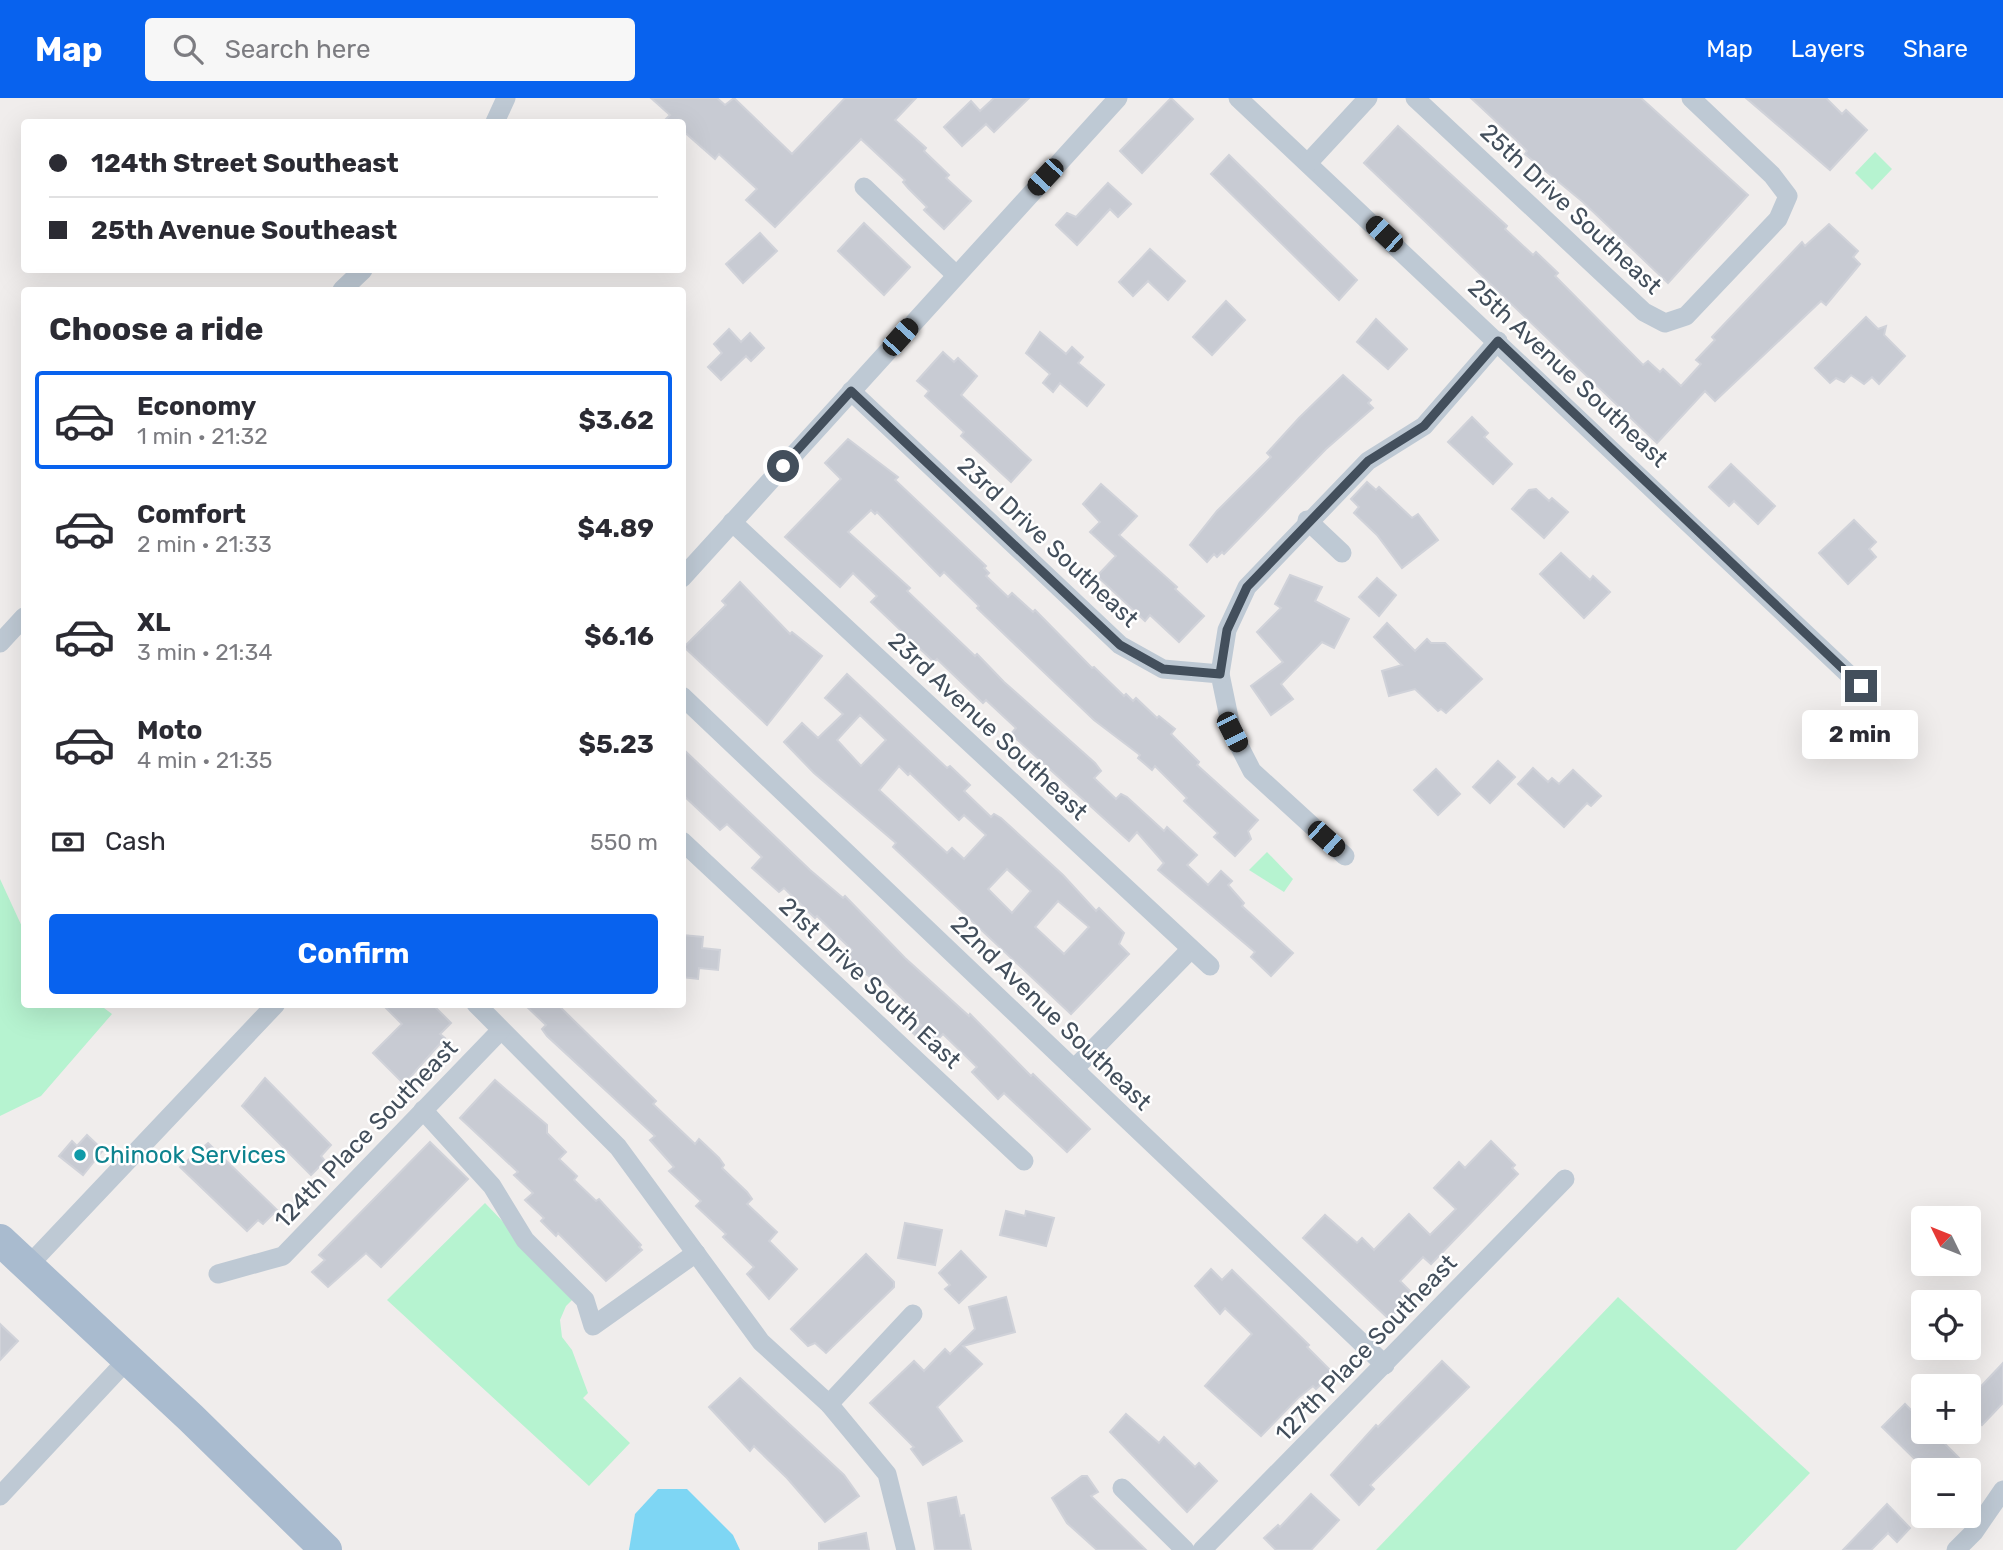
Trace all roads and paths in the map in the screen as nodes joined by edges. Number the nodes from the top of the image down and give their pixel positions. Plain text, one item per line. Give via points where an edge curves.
1 (506, 98) edge
2 (1118, 98) edge
3 (1238, 98) edge
4 (1368, 98) edge
5 (1415, 98) edge
6 (1691, 98) edge
7 (496, 119) edge
8 (1308, 163) junction
9 (864, 187) dead end
10 (360, 273) edge
11 (956, 275) junction
12 (345, 287) edge
13 (1498, 341) junction
14 (851, 391) junction
15 (1307, 520) junction
16 (732, 522) junction
17 (1342, 553) dead end
18 (686, 574) edge
19 (21, 620) edge
20 (0, 643) edge
21 (1220, 674) junction
22 (1861, 686) dead end
23 (686, 700) edge
24 (686, 845) edge
25 (1345, 856) dead end
26 (1191, 949) junction
27 (1210, 966) dead end
28 (272, 1008) edge
29 (480, 1008) edge
30 (501, 1030) junction
31 (1074, 1069) junction
32 (423, 1110) junction
33 (1024, 1161) dead end
34 (1565, 1179) dead end
35 (0, 1240) edge
36 (696, 1253) junction
37 (28, 1266) junction
38 (218, 1274) dead end
39 (913, 1314) dead end
40 (128, 1359) junction
41 (1384, 1365) junction
42 (829, 1404) junction
43 (1122, 1488) dead end
44 (2003, 1489) edge
45 (0, 1496) edge
46 (326, 1550) edge
47 (906, 1550) edge
48 (1185, 1550) edge
49 (1202, 1550) edge
50 (1956, 1550) edge

1 - 7 street
2 - 11 street
3 - 8 street, 25th Avenue Southeast
4 - 8 street
5 - 6 street, 25th Drive Southeast via 1644,312 1665,323 1686,316 1778,219 1788,196
8 - 13 street, 25th Avenue Southeast
9 - 11 street
10 - 12 street
11 - 14 street
13 - 15 street via 1424,426 1368,461
13 - 22 street, 25th Avenue Southeast
14 - 16 street
14 - 21 street, 23rd Drive Southeast via 1120,645 1163,669
15 - 17 street
15 - 21 street via 1247,587 1227,630
16 - 18 street
16 - 26 street, 23rd Avenue Southeast
19 - 20 street
21 - 25 street via 1232,732 1252,771
23 - 31 street, 22nd Avenue Southeast
24 - 33 street, 21st Drive South East
26 - 27 street, 23rd Avenue Southeast
26 - 31 street
28 - 37 street
29 - 30 street
30 - 32 street, 124th Place Southeast
30 - 36 street via 618,1147
31 - 41 street, 22nd Avenue Southeast
32 - 36 street via 492,1185 525,1240 585,1300 593,1325
32 - 38 street, 124th Place Southeast via 283,1255
34 - 41 street, 127th Place Southeast
35 - 37 main road
36 - 42 street via 761,1342
37 - 40 main road
39 - 42 street
40 - 45 street
40 - 46 main road
41 - 49 street, 127th Place Southeast
42 - 47 street via 887,1474
43 - 48 street
44 - 50 street

